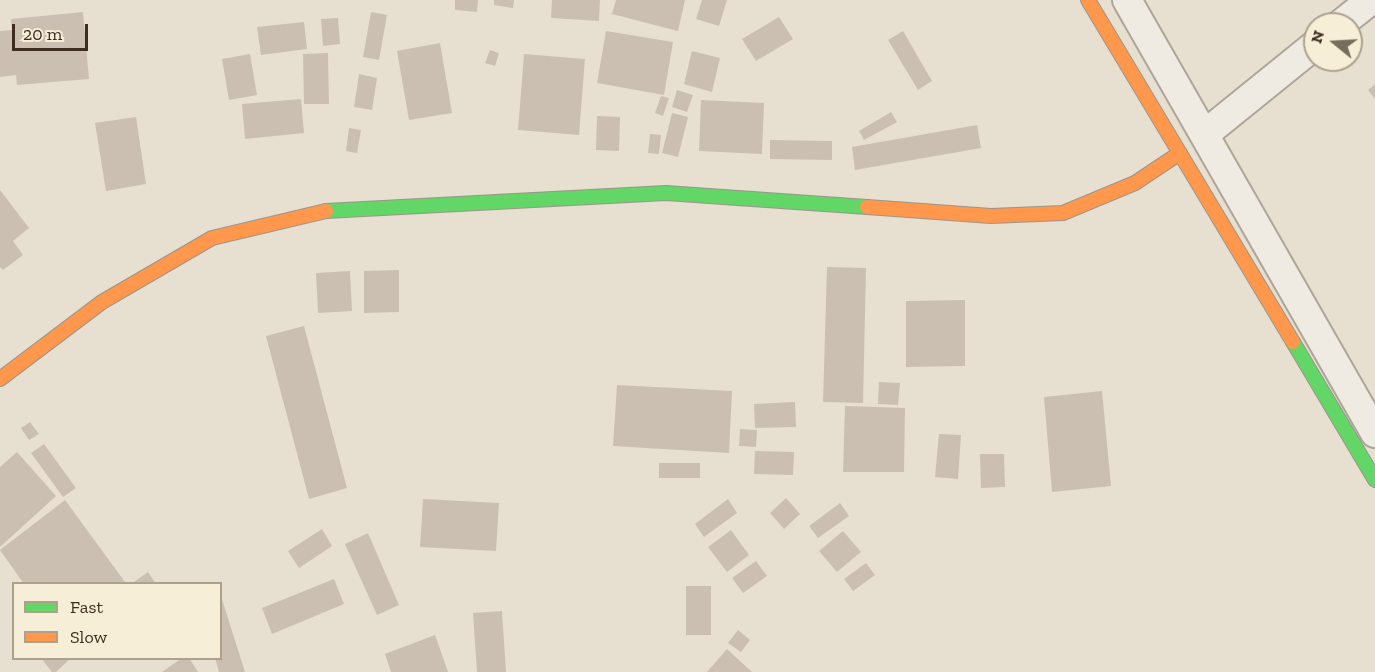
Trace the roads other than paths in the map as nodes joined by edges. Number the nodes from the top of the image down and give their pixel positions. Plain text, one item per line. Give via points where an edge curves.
1 (1088, 0) edge
2 (1127, 0) edge
3 (1371, 0) edge
4 (1356, 12) edge
5 (1303, 55) edge
6 (1205, 134) junction
7 (1180, 153) junction
8 (0, 379) edge
9 (1375, 433) edge
10 (1375, 480) edge

1 - 7 street
2 - 6 street
3 - 4 street
5 - 6 street
6 - 9 street
7 - 8 street via 1135,183 1063,213 992,216 666,193 317,211 212,238 102,302
7 - 10 street

